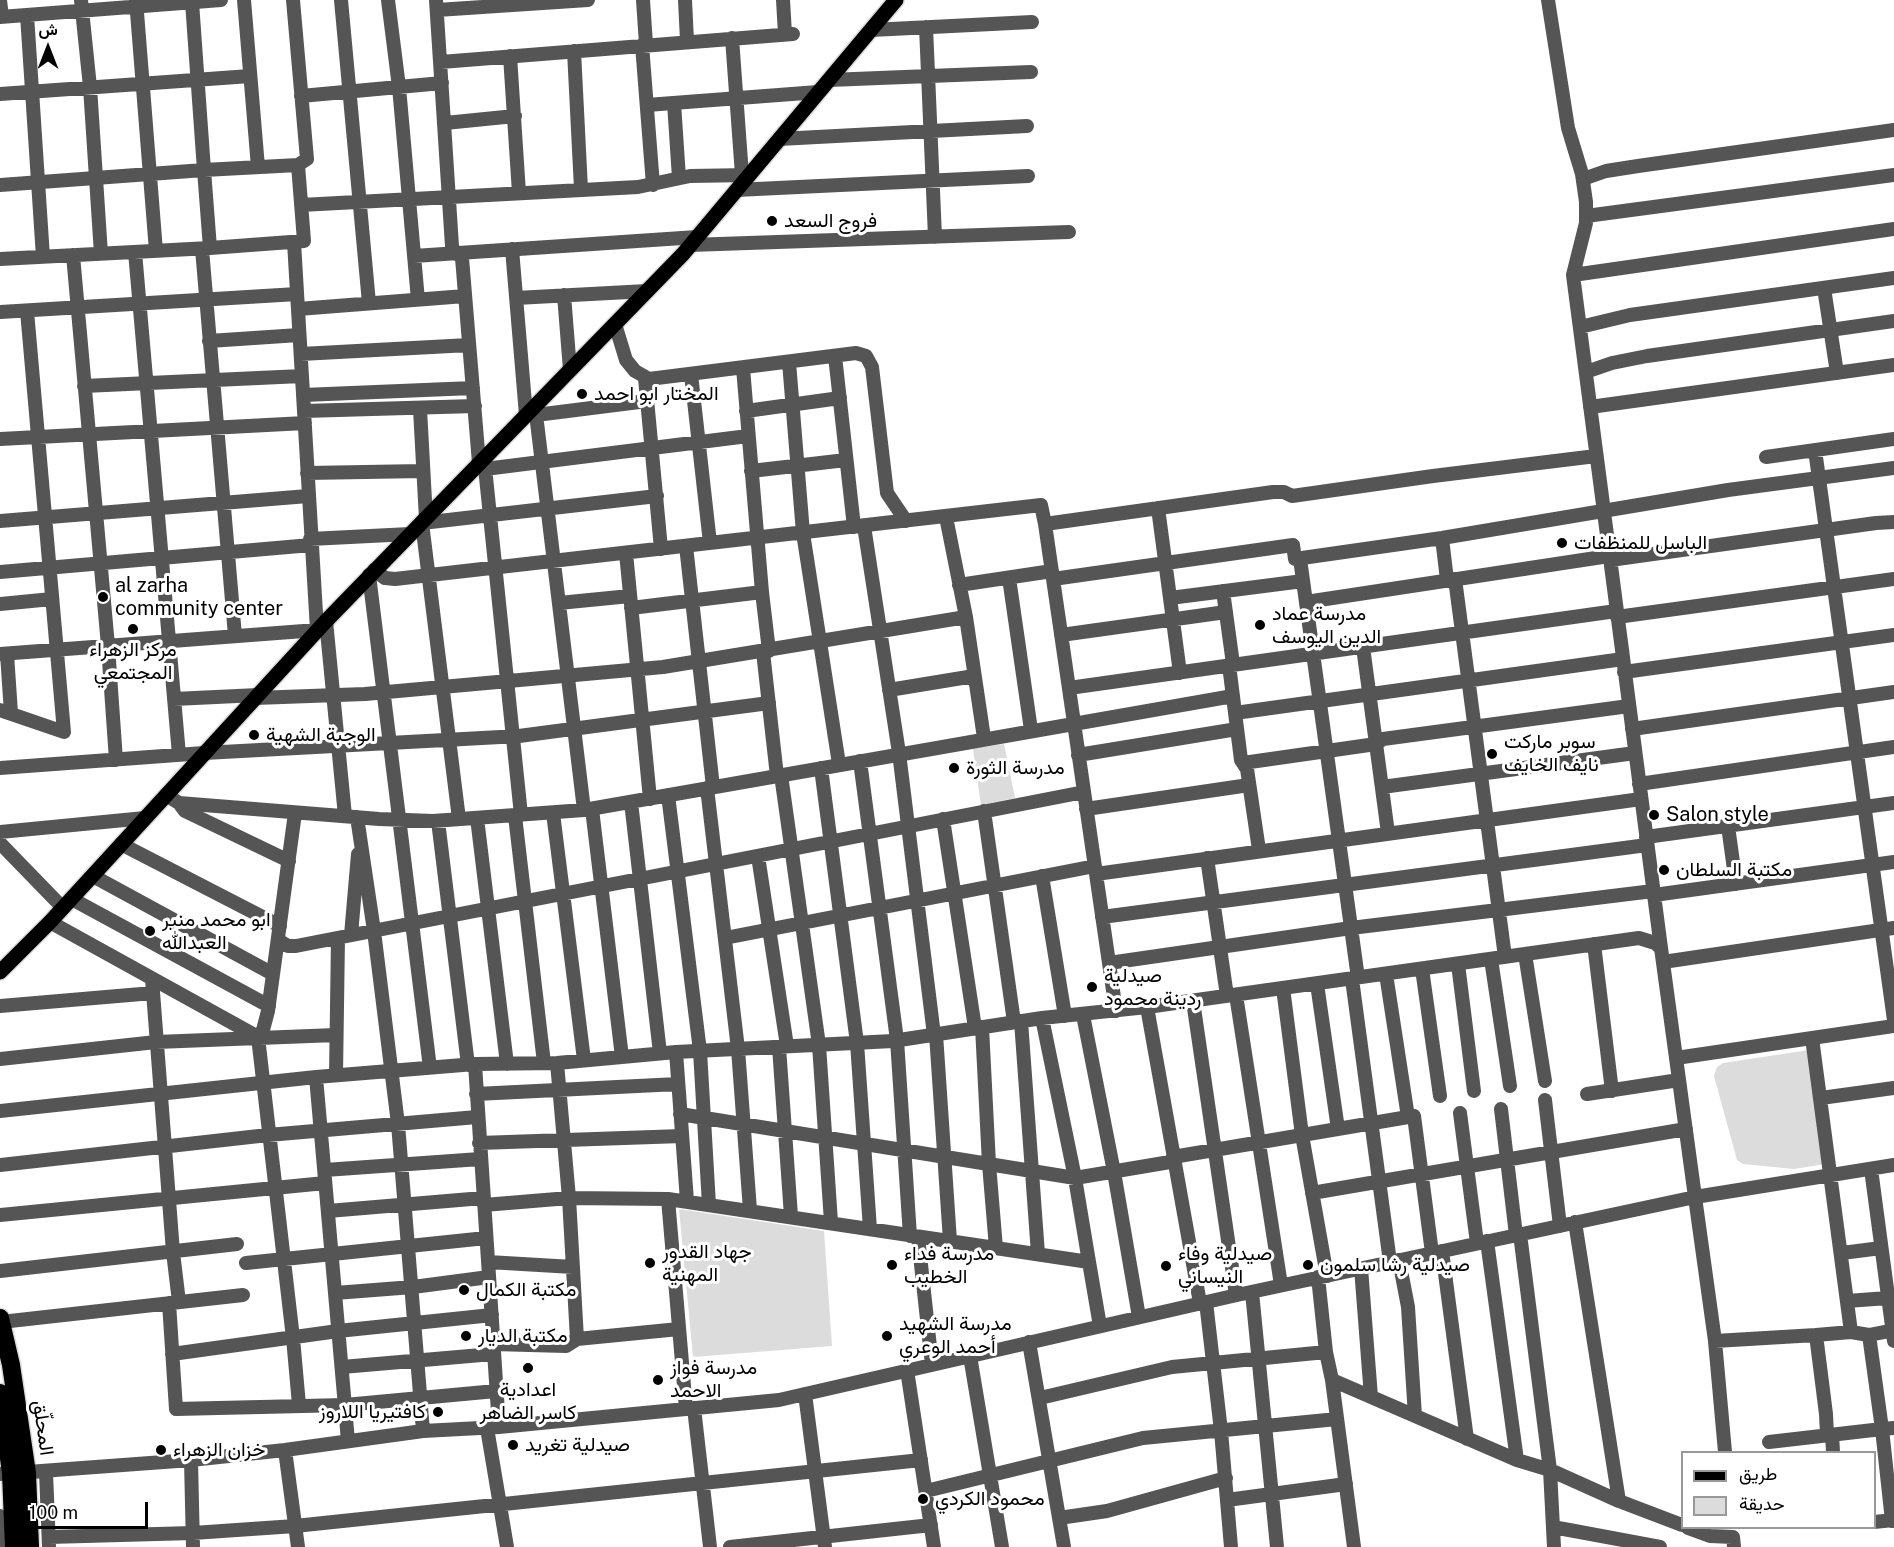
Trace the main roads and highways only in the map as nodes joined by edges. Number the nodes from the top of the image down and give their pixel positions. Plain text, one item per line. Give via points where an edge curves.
1 (896, 0) edge
2 (0, 972) edge
3 (0, 1320) edge
4 (0, 1394) edge
5 (13, 1473) edge
6 (14, 1547) edge
7 (30, 1547) edge

1 - 2 main road via 694,241 533,412 321,625 204,753 172,799 145,818
3 - 5 highway, المحلّق via 11,1365
4 - 5 highway, المحلّق
5 - 6 highway, المحلّق
5 - 7 highway, المحلّق

